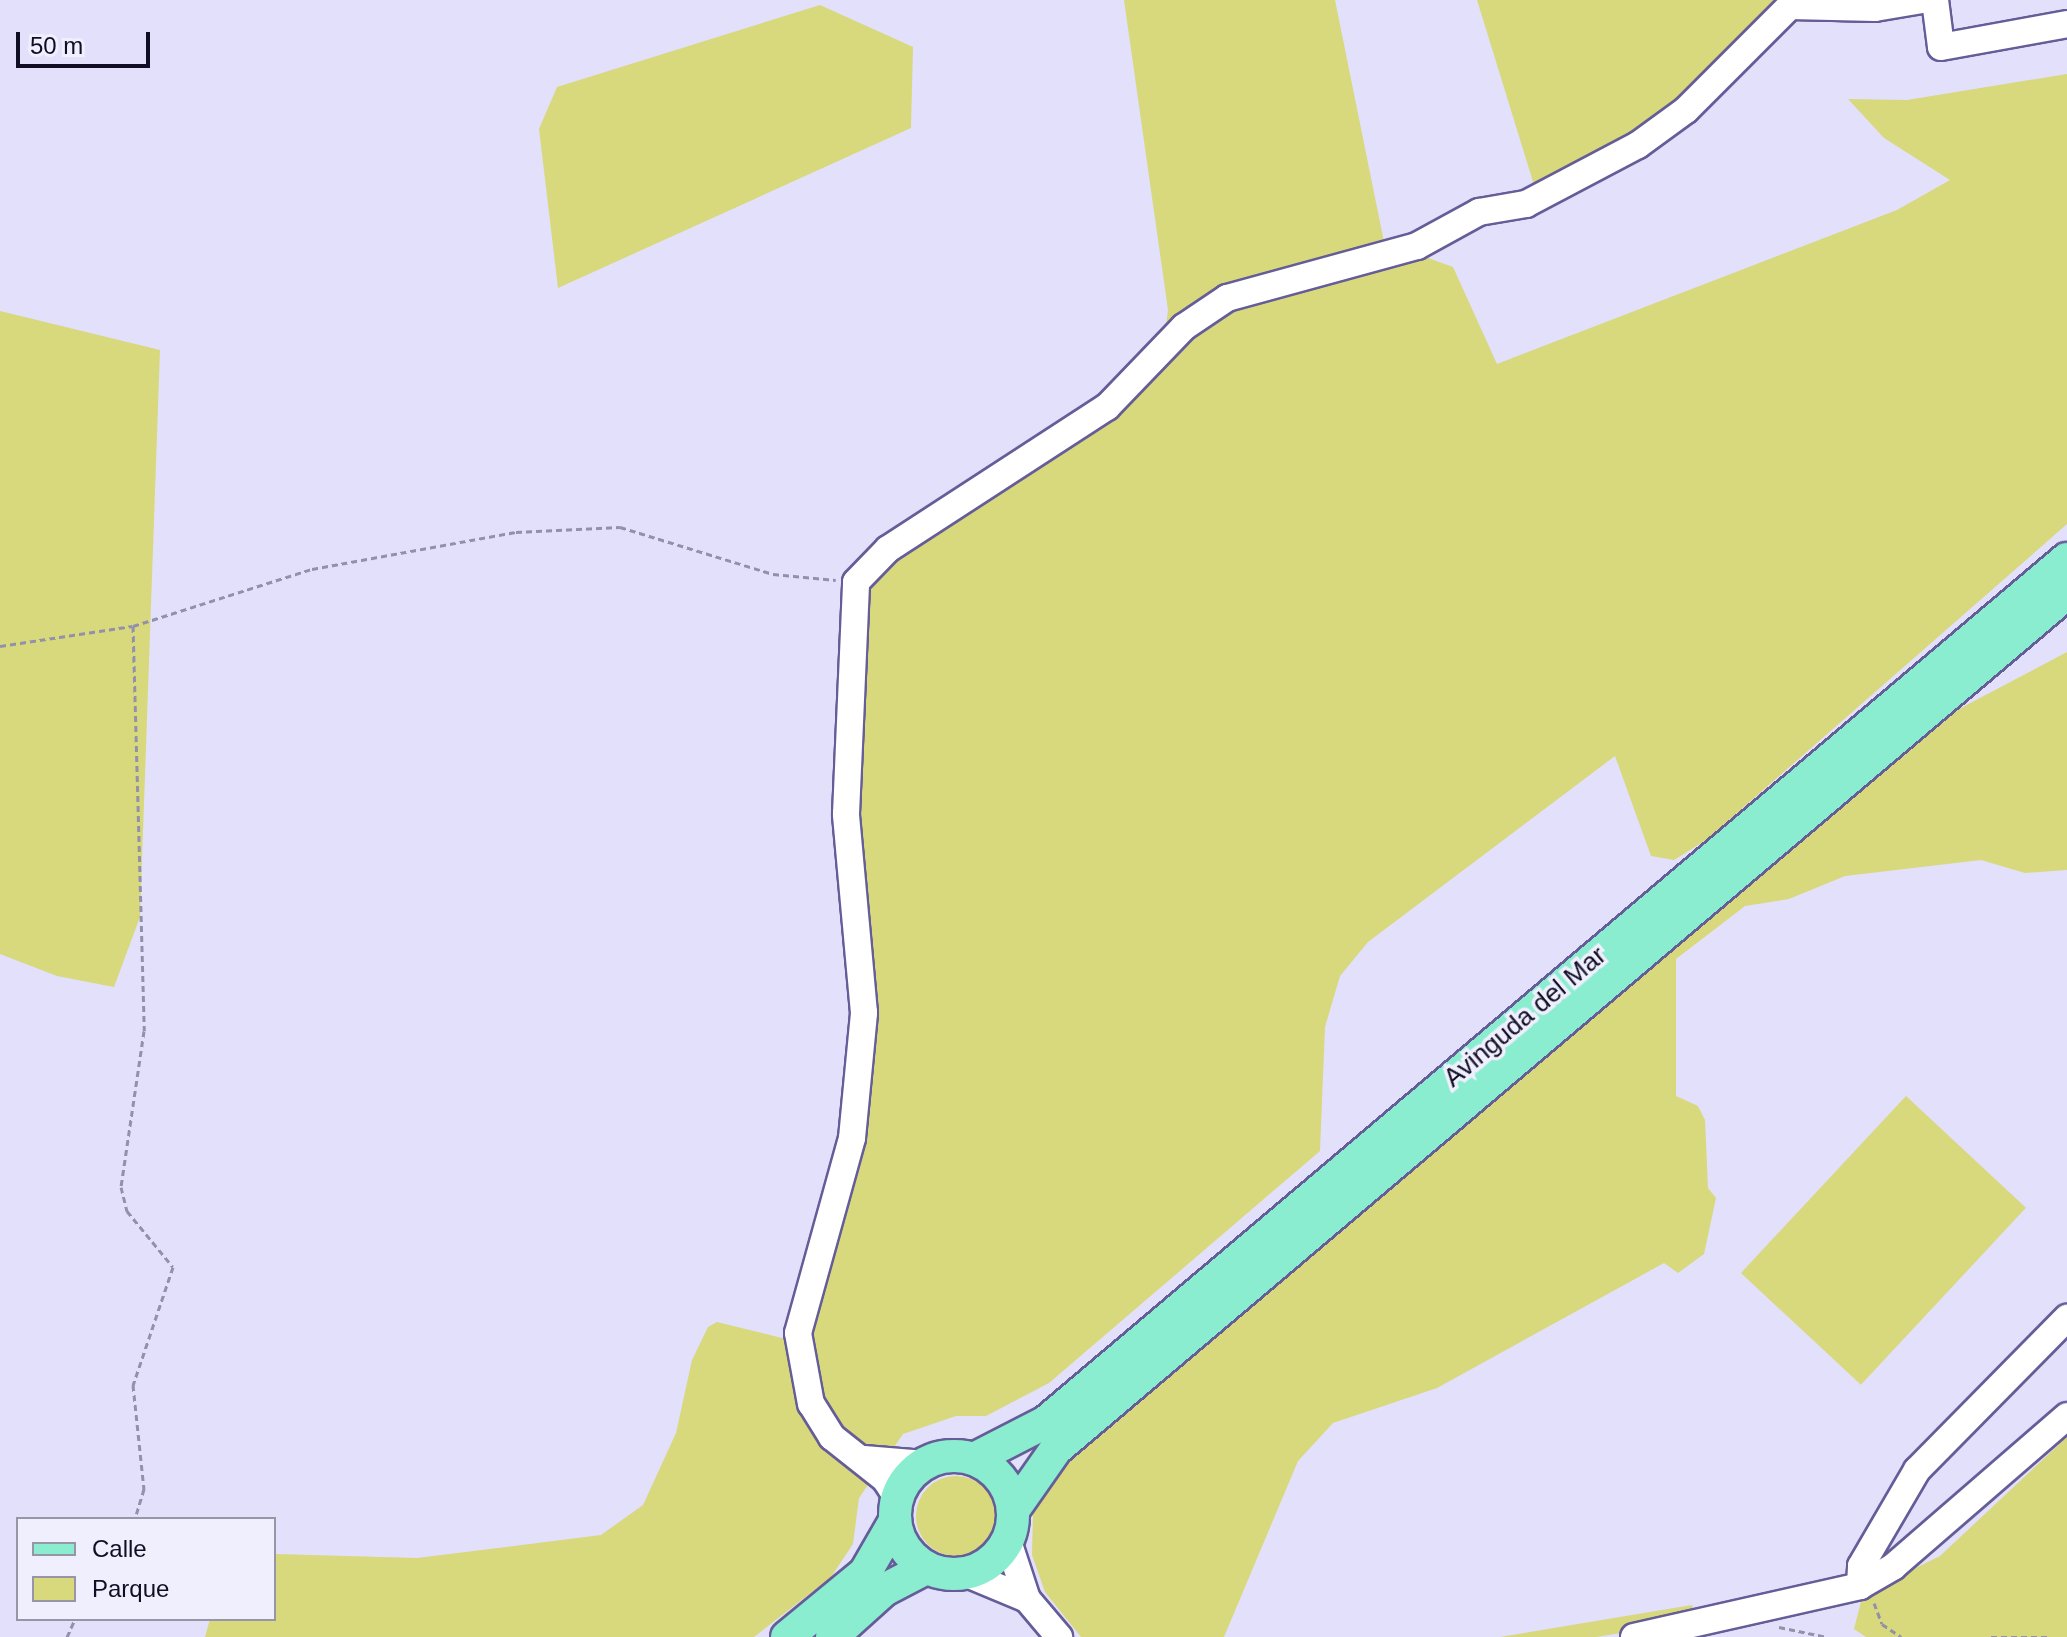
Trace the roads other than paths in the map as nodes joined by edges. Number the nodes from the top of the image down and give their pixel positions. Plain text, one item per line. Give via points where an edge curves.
1 (1922, 0) edge
2 (1935, 0) edge
3 (2067, 24) edge
4 (2067, 559) edge
5 (2067, 593) edge
6 (2067, 1318) edge
7 (2067, 1416) edge
8 (864, 1459) junction
9 (974, 1459) junction
10 (925, 1464) junction
11 (1014, 1509) junction
12 (896, 1510) junction
13 (1008, 1541) junction
14 (926, 1568) junction
15 (967, 1574) junction
16 (1860, 1586) junction
17 (1027, 1599) junction
18 (787, 1637) edge
19 (832, 1637) edge
20 (1059, 1637) edge
21 (1634, 1637) edge

1 - 8 street via 1875,8 1790,6 1686,110 1638,145 1526,204 1479,212 1417,246 1227,298 1184,327 1107,407 888,549 856,582 846,814 864,1013 852,1138 798,1333 811,1404 832,1437
2 - 3 street via 1941,47
4 - 9 main road, Avinguda del Mar via 1046,1422
5 - 11 main road, Avinguda del Mar via 1056,1449
6 - 16 street via 1917,1470 1867,1554
7 - 16 street via 1894,1566
8 - 10 street
8 - 12 street
9 - 10 main road
9 - 11 main road via 1001,1478
10 - 12 main road
11 - 13 main road
12 - 14 main road via 911,1556
12 - 18 main road via 865,1573
13 - 15 main road
13 - 17 street
14 - 15 main road
14 - 19 main road via 884,1590
15 - 17 street
16 - 21 street via 1766,1612
17 - 20 street

